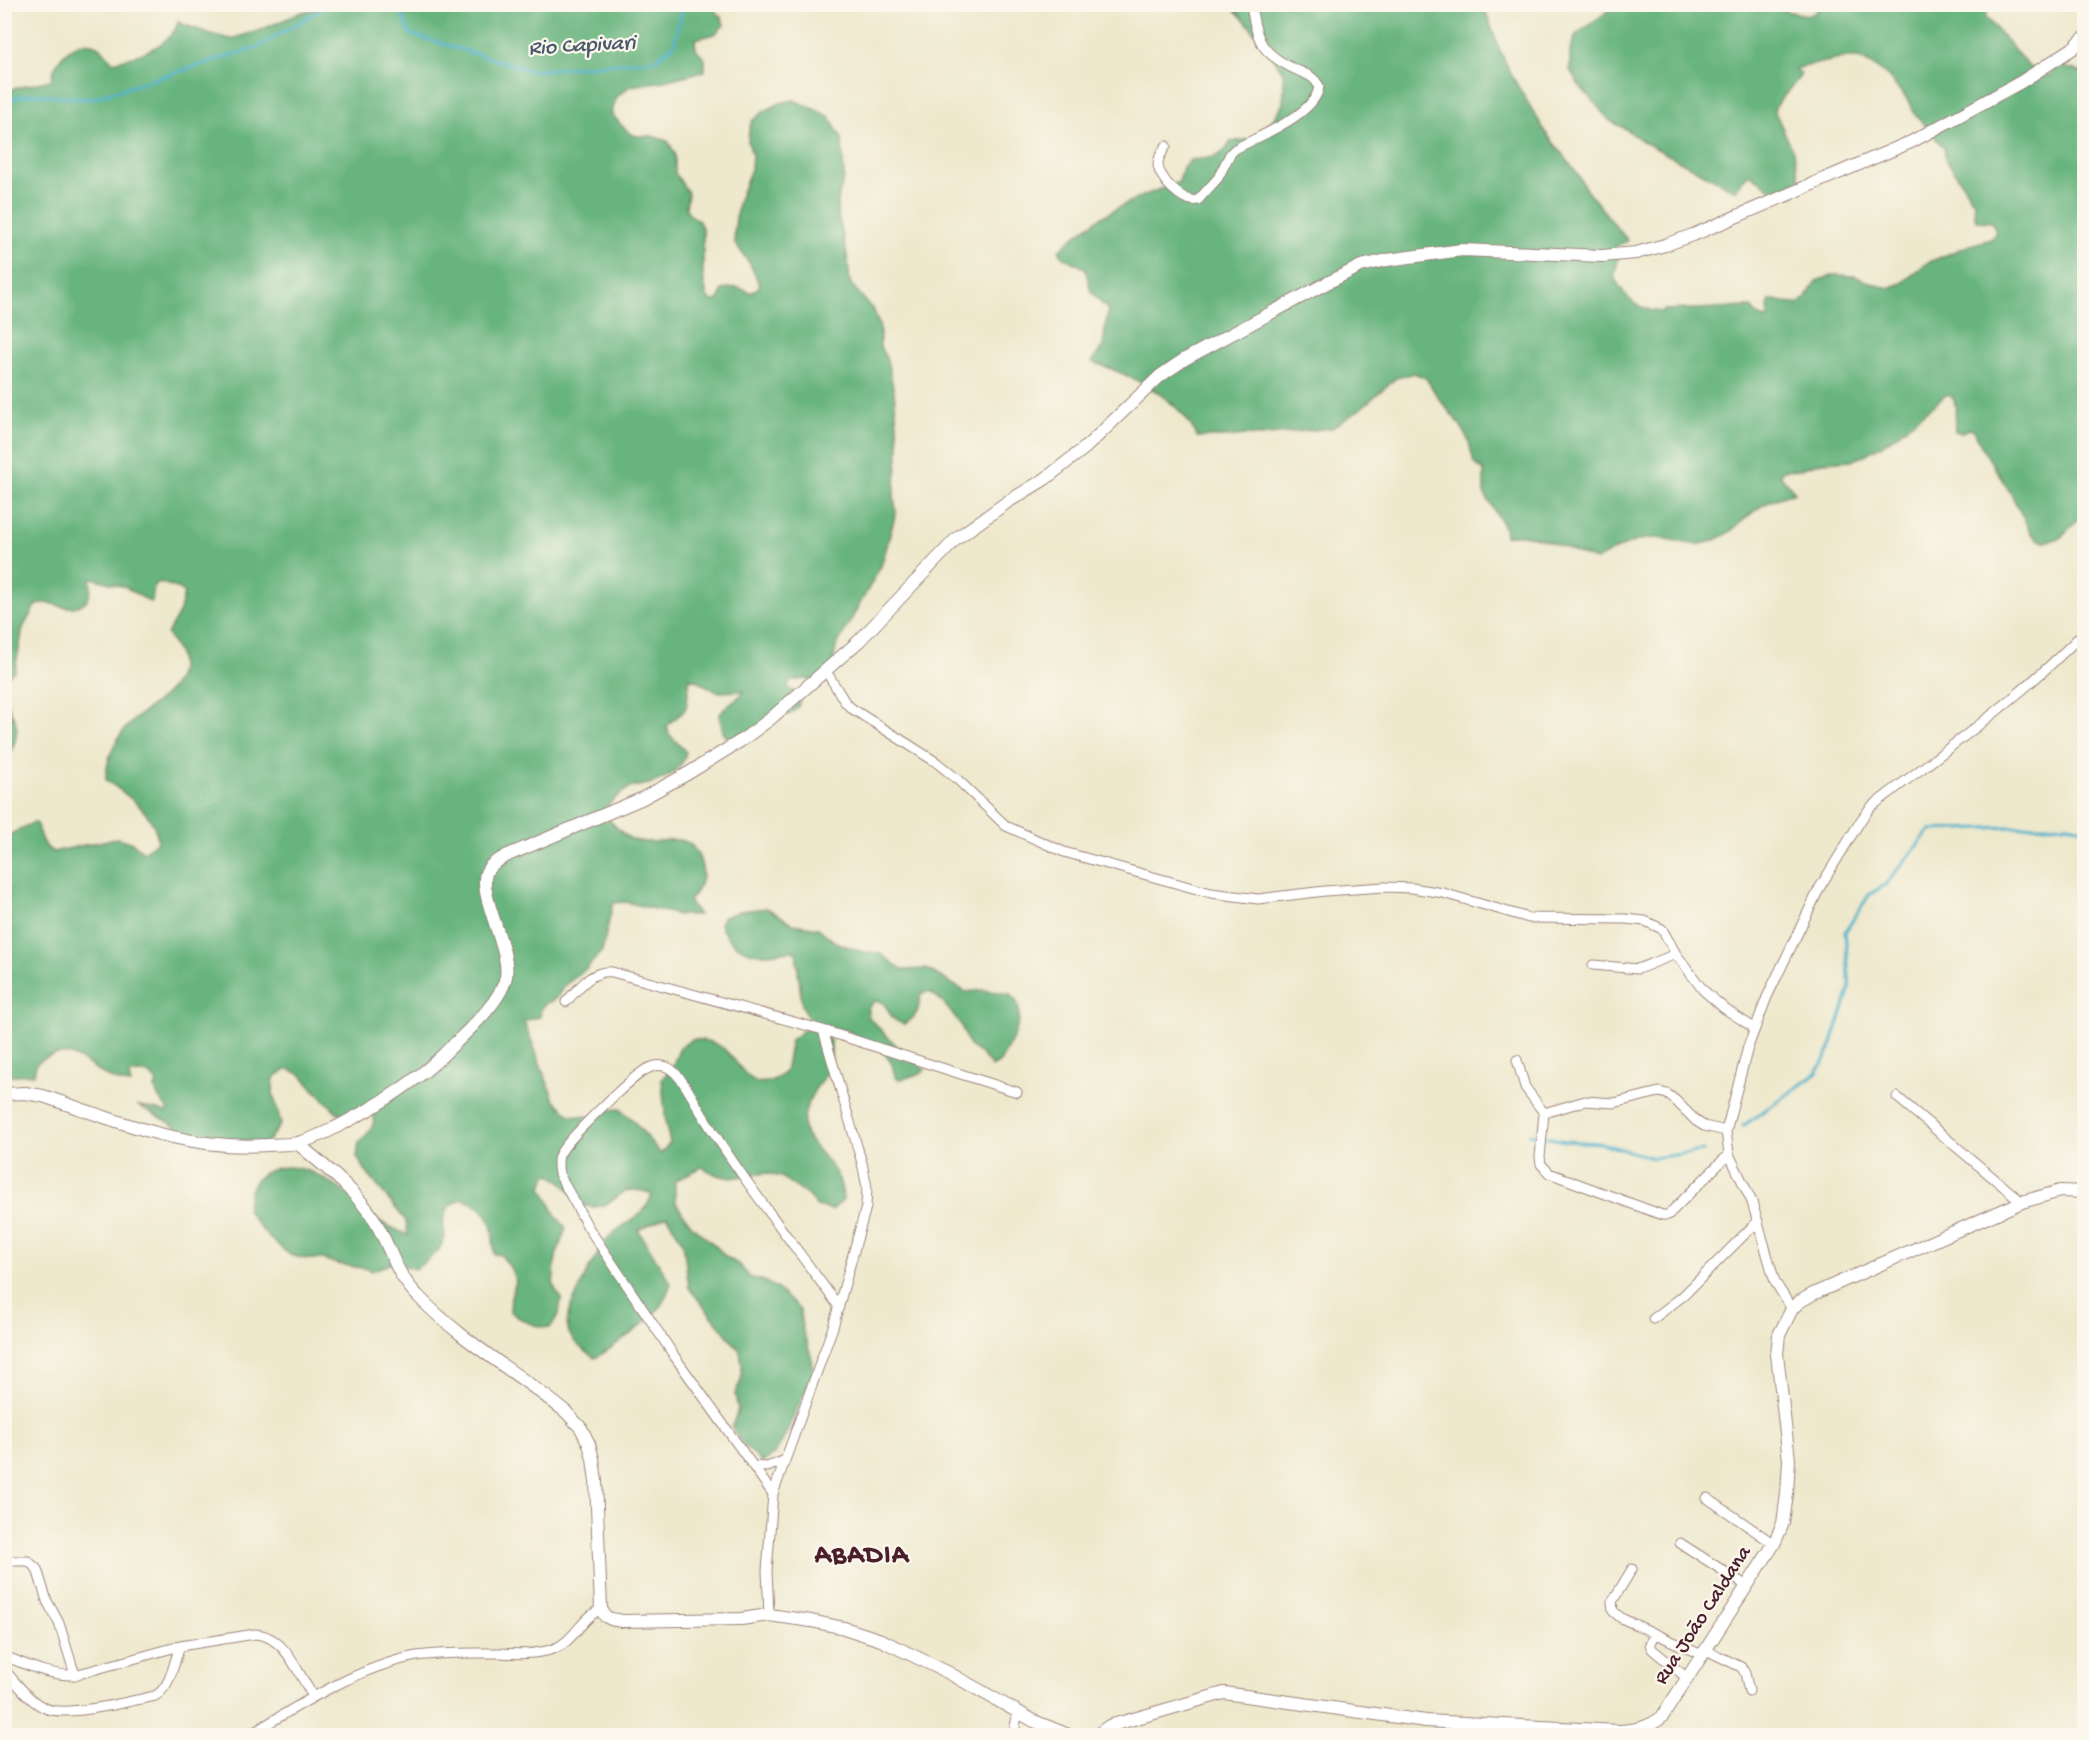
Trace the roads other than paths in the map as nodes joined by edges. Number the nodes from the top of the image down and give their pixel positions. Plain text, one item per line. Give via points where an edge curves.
1 (1251, 4) edge
2 (2085, 38) edge
3 (1166, 146) dead end
4 (2085, 632) edge
5 (826, 671) junction
6 (1676, 954) junction
7 (1593, 965) dead end
8 (566, 1002) dead end
9 (1754, 1028) junction
10 (823, 1030) junction
11 (1517, 1060) dead end
12 (1017, 1092) dead end
13 (4, 1094) edge
14 (1897, 1097) dead end
15 (1544, 1113) junction
16 (1726, 1131) junction
17 (297, 1143) junction
18 (1730, 1154) junction
19 (2085, 1192) edge
20 (2022, 1202) junction
21 (1758, 1221) junction
22 (839, 1307) junction
23 (1792, 1309) junction
24 (1653, 1319) dead end
25 (783, 1461) junction
26 (753, 1466) junction
27 (773, 1494) junction
28 (1707, 1498) dead end
29 (1680, 1543) dead end
30 (1774, 1544) junction
31 (4, 1561) edge
32 (1632, 1569) dead end
33 (1747, 1586) junction
34 (601, 1609) junction
35 (769, 1616) junction
36 (1654, 1633) junction
37 (180, 1646) junction
38 (1704, 1652) junction
39 (4, 1656) edge
40 (4, 1670) edge
41 (75, 1675) junction
42 (1687, 1678) junction
43 (1749, 1691) dead end
44 (313, 1696) junction
45 (1018, 1712) junction
46 (1122, 1722) junction
47 (248, 1736) edge
48 (1014, 1736) edge
49 (1071, 1736) edge
50 (1096, 1736) edge
51 (1109, 1736) edge

1 - 3 street via 1258,40 1264,50 1283,64 1311,76 1319,92 1297,115 1235,149 1218,178 1198,200 1188,200 1177,193 1160,171 1159,158
2 - 5 street via 2022,82 1911,142 1674,242 1636,253 1602,256 1462,249 1361,266 1325,284 1160,376 1086,447 957,538
4 - 9 street via 1985,722 1866,814 1820,887
5 - 6 street via 851,708 936,762 1006,825 1064,852 1235,897 1258,899 1325,891 1412,888 1529,918 1645,921 1662,929
5 - 17 street via 742,740 687,774 641,799 496,862 486,872 484,886 507,969 493,1002 429,1069 334,1129
6 - 7 street via 1638,969
6 - 9 street via 1703,990
8 - 10 street via 594,974 603,971
9 - 16 street
10 - 12 street
10 - 22 street via 867,1187 866,1207
11 - 15 street via 1525,1087
13 - 17 street via 43,1096 172,1138 204,1144
14 - 20 street
15 - 16 street via 1585,1101 1620,1102 1659,1092 1675,1100 1704,1126
15 - 18 street via 1540,1156 1549,1173 1662,1215 1674,1211
16 - 18 street
17 - 34 street via 366,1208 396,1268 416,1295 566,1412 581,1428 589,1444 596,1481
18 - 21 street
19 - 20 street via 2061,1191
20 - 23 street via 1813,1294
21 - 23 street via 1775,1282
21 - 24 street via 1683,1296
22 - 25 street
22 - 26 street via 670,1068 649,1068 635,1077 559,1155 559,1174 588,1227
23 - 30 street, Rua João Caldana via 1779,1335 1777,1354 1789,1460 1783,1523
25 - 26 street via 767,1467
25 - 27 street
26 - 27 street
27 - 35 street via 767,1571
28 - 30 street
29 - 33 street
30 - 33 street, Rua João Caldana
31 - 41 street via 28,1561 37,1569
32 - 36 street via 1611,1606 1621,1618
33 - 38 street, Rua João Caldana
34 - 35 street via 605,1616 622,1621
34 - 44 street via 552,1650 532,1654 417,1656 384,1665
35 - 45 street via 844,1628 881,1640
36 - 38 street
36 - 42 street via 1652,1649
37 - 40 street via 160,1693 107,1706 57,1712 46,1709
37 - 41 street
37 - 44 street via 265,1634 286,1652
38 - 42 street, Rua João Caldana
38 - 43 street via 1741,1667
39 - 41 street via 59,1676
42 - 46 street, Rua João Caldana via 1662,1717 1634,1730 1426,1721 1224,1693
44 - 47 street
45 - 48 street
45 - 49 street
46 - 50 street, Rua João Caldana
46 - 51 street

